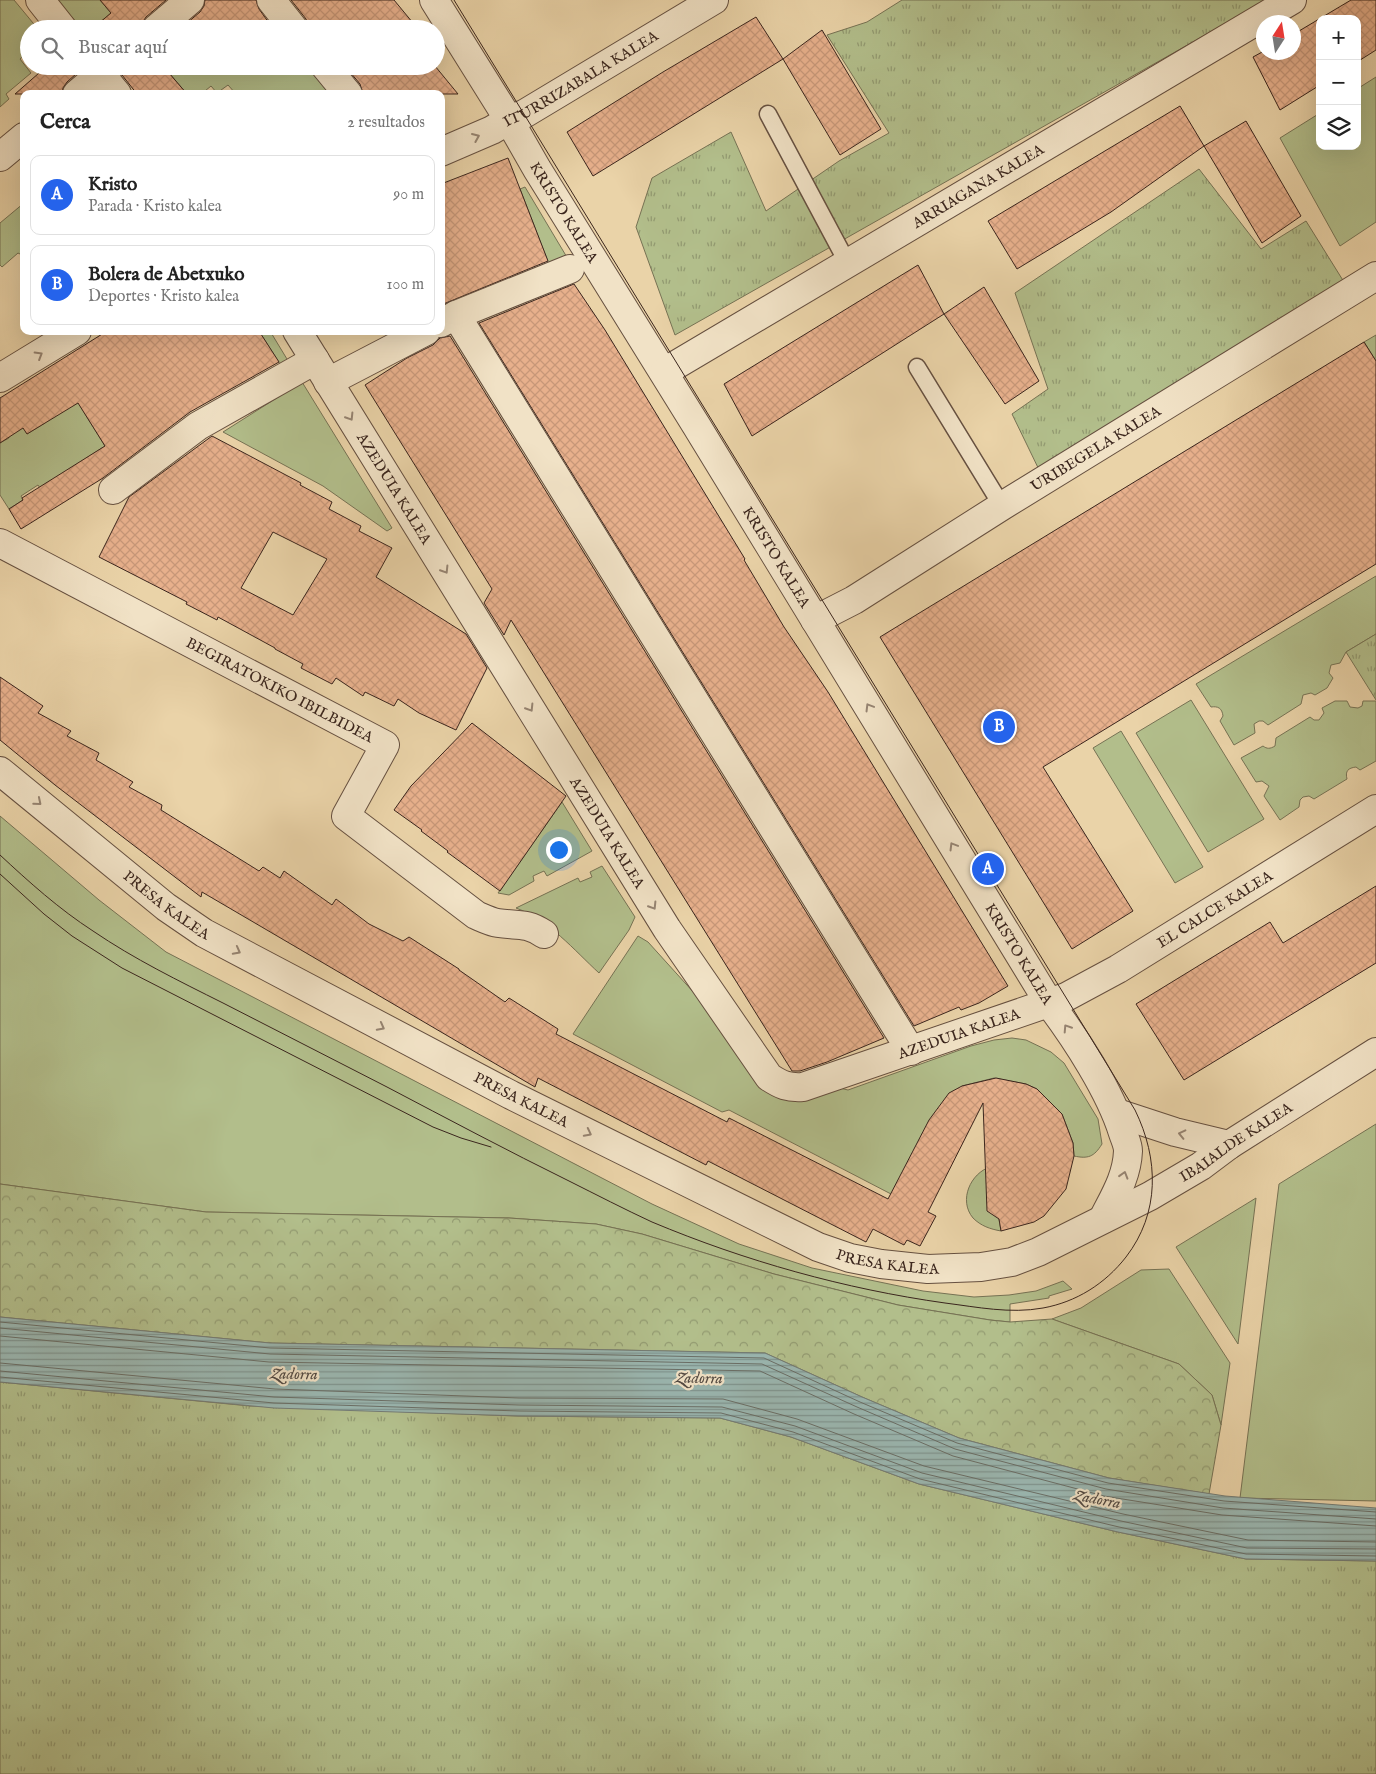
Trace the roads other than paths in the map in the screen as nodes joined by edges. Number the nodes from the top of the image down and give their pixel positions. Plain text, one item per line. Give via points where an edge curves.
1 (40, 0) edge
2 (190, 0) edge
3 (271, 0) edge
4 (434, 0) edge
5 (714, 0) edge
6 (1292, 0) edge
7 (57, 20) edge
8 (167, 20) edge
9 (287, 20) edge
10 (105, 75) edge
11 (332, 75) edge
12 (83, 90) edge
13 (345, 90) edge
14 (768, 114) dead end
15 (509, 120) junction
16 (20, 140) edge
17 (445, 150) edge
18 (0, 157) edge
19 (848, 264) junction
20 (570, 269) dead end
21 (1376, 276) edge
22 (449, 319) edge
23 (70, 335) edge
24 (300, 335) edge
25 (416, 335) edge
26 (917, 367) dead end
27 (322, 371) junction
28 (664, 372) junction
29 (2, 374) edge
30 (113, 490) dead end
31 (1002, 506) junction
32 (0, 543) edge
33 (815, 620) junction
34 (0, 771) edge
35 (1376, 809) edge
36 (544, 934) dead end
37 (1049, 1004) junction
38 (911, 1051) junction
39 (1376, 1052) edge
40 (1117, 1113) junction
41 (1229, 1145) junction
42 (1098, 1222) junction

1 - 7 street
2 - 8 street
3 - 9 street
4 - 15 street, KRISTO KALEA
5 - 15 street, ITURRIZABALA KALEA
6 - 19 street, ARRIAGANA KALEA
10 - 12 street
11 - 13 street
14 - 19 lane
17 -> 15 street, ITURRIZABALA KALEA
15 - 28 street, KRISTO KALEA
16 - 18 street
19 - 28 street, ARRIAGANA KALEA
20 - 22 street
21 - 31 street, URIBEGELA KALEA
22 - 38 street
29 -> 23 street
24 - 27 street, AZEDUIA KALEA
25 - 27 street
26 - 31 lane
27 - 30 street via 198,426
27 -> 38 street, AZEDUIA KALEA via 667,929 769,1077 782,1086 803,1087
28 - 33 street, KRISTO KALEA
31 - 33 street, URIBEGELA KALEA via 854,600
32 - 36 street, BEGIRATOKIKO IBILBIDEA via 385,745 346,816 476,915 497,923 522,924
37 -> 33 street, KRISTO KALEA
34 -> 42 street, PRESA KALEA via 166,908 204,934 511,1095 818,1247 881,1264 928,1269 981,1267 1012,1262
35 - 37 street, EL CALCE KALEA via 1118,969
37 - 38 street, AZEDUIA KALEA
40 -> 37 street, KRISTO KALEA
39 - 41 street, IBAIALDE KALEA
41 -> 40 street via 1174,1132
42 -> 40 street, KRISTO KALEA via 1119,1189 1126,1170 1128,1149
41 - 42 street, IBAIALDE KALEA via 1150,1196

